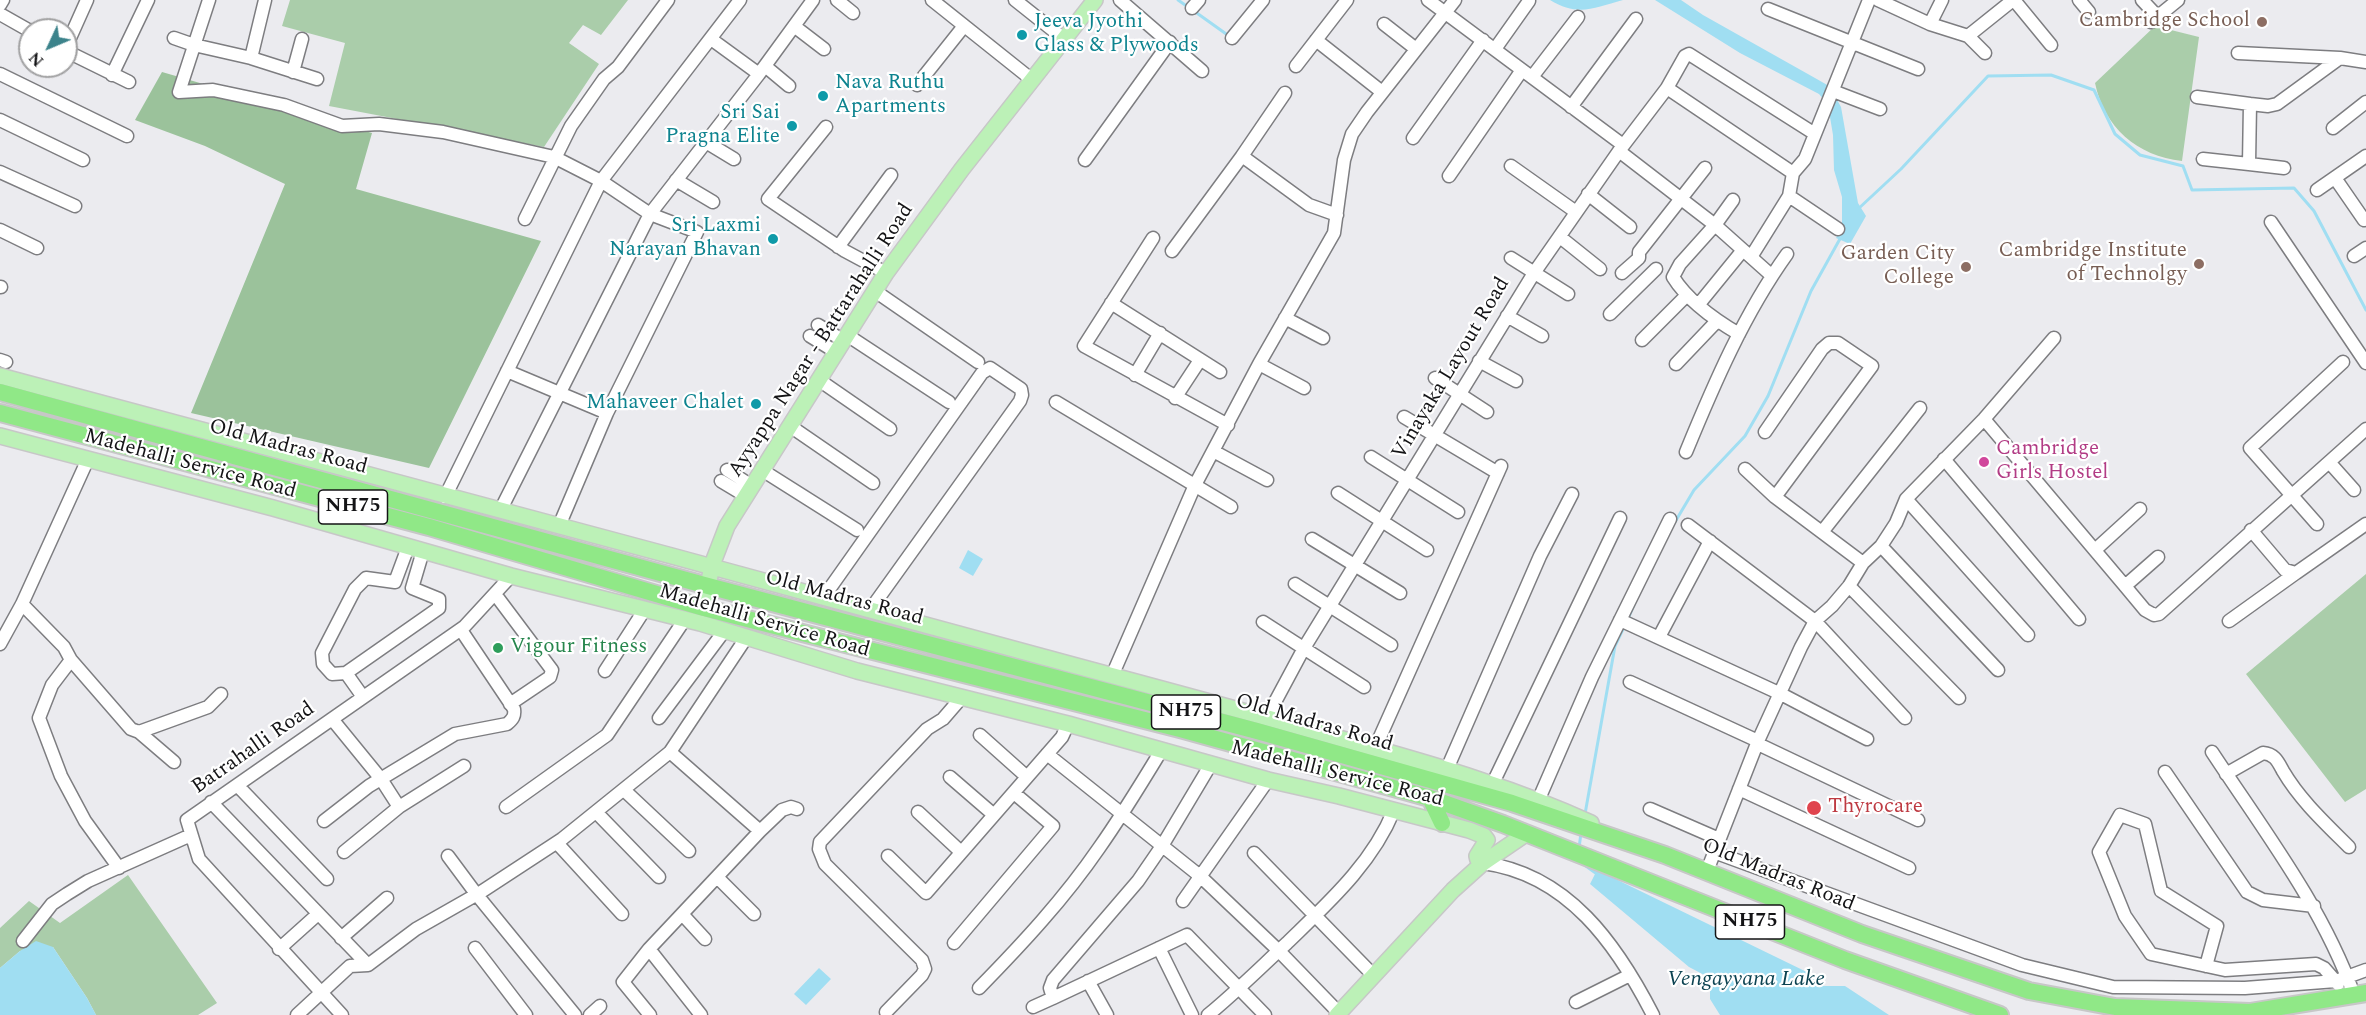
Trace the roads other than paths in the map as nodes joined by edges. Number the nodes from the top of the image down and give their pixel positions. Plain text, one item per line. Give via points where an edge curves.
1 (3, 0) edge
2 (87, 0) edge
3 (148, 0) edge
4 (209, 0) edge
5 (265, 0) edge
6 (668, 0) edge
7 (740, 0) edge
8 (813, 0) edge
9 (837, 0) edge
10 (932, 0) edge
11 (1015, 0) edge
12 (1120, 0) edge
13 (1263, 0) edge
14 (1347, 0) edge
15 (1428, 0) edge
16 (1455, 0) edge
17 (1869, 0) edge
18 (1878, 0) edge
19 (1942, 0) edge
20 (2013, 0) edge
21 (2079, 0) edge
22 (2142, 0) edge
23 (2178, 0) edge
24 (1529, 1) edge
25 (1087, 3) edge
26 (0, 5) edge
27 (1768, 9) dead end
28 (1444, 12) junction
29 (2089, 12) dead end
30 (853, 13) dead end
31 (0, 14) edge
32 (1578, 17) dead end
33 (1636, 19) dead end
34 (78, 21) edge
35 (18, 24) edge
36 (1384, 24) dead end
37 (1930, 24) junction
38 (794, 26) junction
39 (964, 26) junction
40 (1968, 36) junction
41 (174, 38) dead end
42 (1232, 38) dead end
43 (303, 39) dead end
44 (711, 39) junction
45 (1064, 39) junction
46 (1316, 40) junction
47 (1483, 40) junction
48 (1170, 42) junction
49 (1852, 42) junction
50 (194, 45) junction
51 (2051, 45) dead end
52 (824, 49) dead end
53 (1416, 49) junction
54 (1495, 49) junction
55 (1985, 52) dead end
56 (2238, 53) dead end
57 (78, 56) edge
58 (251, 58) junction
59 (2340, 58) junction
60 (2366, 62) edge
61 (1296, 66) dead end
62 (1918, 69) dead end
63 (762, 70) junction
64 (1202, 71) dead end
65 (293, 72) junction
66 (0, 74) edge
67 (1527, 74) junction
68 (112, 75) junction
69 (317, 79) dead end
70 (1031, 80) junction
71 (129, 82) dead end
72 (917, 85) dead end
73 (789, 86) dead end
74 (1667, 87) junction
75 (1833, 91) junction
76 (1382, 92) junction
77 (1285, 93) dead end
78 (2197, 97) dead end
79 (2366, 102) edge
80 (2250, 104) junction
81 (1571, 106) junction
82 (1880, 109) dead end
83 (0, 120) edge
84 (825, 128) dead end
85 (2333, 128) dead end
86 (1815, 134) junction
87 (126, 136) dead end
88 (1413, 138) dead end
89 (706, 142) junction
90 (1621, 148) junction
91 (1242, 156) junction
92 (2366, 156) edge
93 (554, 157) junction
94 (734, 159) dead end
95 (2203, 159) dead end
96 (83, 160) dead end
97 (1085, 160) dead end
98 (2249, 164) junction
99 (1511, 166) dead end
100 (1705, 168) dead end
101 (2284, 168) dead end
102 (0, 172) edge
103 (1793, 173) junction
104 (891, 175) dead end
105 (1449, 176) dead end
106 (2335, 178) junction
107 (676, 180) junction
108 (601, 181) junction
109 (2317, 190) dead end
110 (1588, 194) junction
111 (1789, 196) junction
112 (1681, 198) junction
113 (1733, 200) dead end
114 (712, 202) dead end
115 (75, 206) dead end
116 (1576, 212) junction
117 (650, 214) junction
118 (1338, 215) junction
119 (525, 219) dead end
120 (2364, 220) dead end
121 (2271, 222) dead end
122 (1714, 225) junction
123 (1630, 227) dead end
124 (1838, 229) dead end
125 (0, 230) edge
126 (1560, 237) junction
127 (1153, 238) dead end
128 (838, 247) junction
129 (37, 248) dead end
130 (2366, 248) edge
131 (1172, 251) dead end
132 (1747, 253) junction
133 (1787, 254) dead end
134 (2354, 256) dead end
135 (1511, 258) dead end
136 (1639, 258) junction
137 (1600, 269) dead end
138 (1656, 269) junction
139 (886, 273) junction
140 (1534, 273) junction
141 (1622, 273) dead end
142 (1771, 275) junction
143 (1673, 277) junction
144 (875, 291) junction
145 (1568, 294) dead end
146 (1688, 295) junction
147 (1112, 303) junction
148 (1699, 304) junction
149 (1610, 314) dead end
150 (1507, 316) junction
151 (1285, 318) junction
152 (1717, 321) junction
153 (818, 325) dead end
154 (1160, 333) junction
155 (1739, 334) junction
156 (810, 336) dead end
157 (1542, 336) dead end
158 (1323, 338) dead end
159 (2054, 338) dead end
160 (1641, 340) dead end
161 (842, 343) junction
162 (1200, 360) junction
163 (1479, 361) junction
164 (978, 362) dead end
165 (2343, 362) dead end
166 (2366, 363) edge
167 (1259, 364) junction
168 (1676, 364) dead end
169 (2, 366) edge
170 (507, 371) junction
171 (1221, 372) dead end
172 (1136, 375) junction
173 (1435, 378) dead end
174 (819, 380) junction
175 (1516, 381) dead end
176 (1305, 388) dead end
177 (0, 392) edge
178 (1460, 394) junction
179 (560, 395) junction
180 (1175, 398) junction
181 (949, 402) dead end
182 (1056, 402) dead end
183 (1920, 408) dead end
184 (1487, 412) dead end
185 (0, 413) edge
186 (607, 413) junction
187 (1404, 417) dead end
188 (1984, 419) junction
189 (790, 426) junction
190 (1228, 426) junction
191 (890, 429) dead end
192 (2366, 429) edge
193 (1765, 432) dead end
194 (0, 436) edge
195 (1434, 436) junction
196 (1215, 452) junction
197 (1686, 452) dead end
198 (1371, 457) dead end
199 (88, 459) junction
200 (1944, 459) junction
201 (2329, 462) junction
202 (1745, 469) dead end
203 (762, 470) junction
204 (724, 475) dead end
205 (1267, 480) dead end
206 (1407, 481) junction
207 (873, 483) dead end
208 (1195, 485) junction
209 (2354, 490) dead end
210 (749, 491) junction
211 (1338, 493) dead end
212 (1572, 494) dead end
213 (2291, 496) junction
214 (445, 497) junction
215 (1775, 497) junction
216 (1906, 499) junction
217 (1232, 507) dead end
218 (2140, 509) dead end
219 (500, 511) junction
220 (1458, 512) dead end
221 (1620, 518) dead end
222 (1670, 519) dead end
223 (1383, 522) junction
224 (2317, 524) dead end
225 (2366, 524) edge
226 (1688, 525) dead end
227 (559, 526) junction
228 (856, 530) dead end
229 (2251, 530) junction
230 (1822, 532) junction
231 (1312, 538) dead end
232 (1710, 542) junction
233 (1881, 546) junction
234 (415, 549) junction
235 (1427, 550) dead end
236 (2095, 550) junction
237 (2158, 557) dead end
238 (1863, 563) junction
239 (712, 565) junction
240 (1356, 567) junction
241 (2296, 573) junction
242 (511, 576) junction
243 (395, 582) junction
244 (1295, 584) dead end
245 (708, 586) junction
246 (1849, 586) junction
247 (2125, 586) junction
248 (412, 588) junction
249 (1400, 593) dead end
250 (495, 594) junction
251 (823, 598) junction
252 (22, 604) junction
253 (1330, 607) junction
254 (704, 608) junction
255 (645, 609) junction
256 (870, 609) junction
257 (2079, 619) dead end
258 (685, 620) junction
259 (1815, 621) junction
260 (2229, 621) dead end
261 (1263, 622) dead end
262 (1624, 622) junction
263 (461, 630) junction
264 (725, 630) junction
265 (2028, 634) dead end
266 (1659, 637) junction
267 (746, 638) junction
268 (0, 644) edge
269 (1391, 645) dead end
270 (1304, 648) junction
271 (71, 660) junction
272 (1998, 670) dead end
273 (605, 671) dead end
274 (346, 673) junction
275 (1112, 676) junction
276 (1630, 681) dead end
277 (1364, 687) dead end
278 (221, 694) dead end
279 (1781, 694) junction
280 (962, 696) junction
281 (363, 697) junction
282 (1959, 698) dead end
283 (510, 704) junction
284 (1267, 717) junction
285 (659, 718) dead end
286 (1905, 718) dead end
287 (332, 719) junction
288 (1068, 724) junction
289 (139, 732) junction
290 (980, 735) dead end
291 (1867, 739) dead end
292 (1758, 743) junction
293 (1375, 748) junction
294 (1161, 751) junction
295 (670, 752) junction
296 (2212, 752) dead end
297 (1047, 754) junction
298 (174, 762) dead end
299 (1211, 764) junction
300 (465, 766) dead end
301 (1447, 769) junction
302 (2165, 772) dead end
303 (2226, 774) junction
304 (950, 777) dead end
305 (1027, 777) junction
306 (381, 779) junction
307 (1268, 780) junction
308 (1493, 783) junction
309 (237, 785) junction
310 (1739, 789) junction
311 (624, 790) junction
312 (1014, 792) junction
313 (1430, 798) junction
314 (1538, 801) junction
315 (212, 802) junction
316 (399, 807) junction
317 (506, 807) dead end
318 (797, 809) dead end
319 (1650, 809) dead end
320 (1394, 810) junction
321 (596, 812) junction
322 (918, 812) dead end
323 (994, 815) junction
324 (1121, 815) junction
325 (1917, 820) dead end
326 (324, 821) dead end
327 (1442, 823) junction
328 (760, 831) junction
329 (1527, 833) junction
330 (192, 835) junction
331 (1609, 836) junction
332 (1719, 839) junction
333 (557, 843) junction
334 (1162, 846) junction
335 (2349, 846) dead end
336 (689, 851) dead end
337 (344, 852) dead end
338 (962, 852) junction
339 (1714, 852) junction
340 (1254, 853) dead end
341 (448, 856) dead end
342 (888, 856) dead end
343 (1483, 863) junction
344 (118, 868) junction
345 (1910, 868) dead end
346 (1707, 870) junction
347 (1200, 876) junction
348 (659, 877) dead end
349 (717, 877) junction
350 (327, 879) dead end
351 (477, 895) junction
352 (387, 898) dead end
353 (1183, 901) dead end
354 (2314, 906) junction
355 (318, 914) junction
356 (622, 914) dead end
357 (682, 914) junction
358 (754, 914) dead end
359 (1316, 915) junction
360 (341, 938) junction
361 (705, 939) dead end
362 (23, 941) dead end
363 (954, 943) dead end
364 (475, 948) dead end
365 (1160, 948) junction
366 (279, 949) junction
367 (649, 949) junction
368 (1279, 951) junction
369 (368, 965) junction
370 (2206, 966) junction
371 (2366, 970) edge
372 (1630, 975) junction
373 (1374, 976) junction
374 (1088, 981) junction
375 (979, 988) dead end
376 (2349, 988) edge
377 (1239, 989) junction
378 (320, 993) junction
379 (1053, 998) junction
380 (1576, 1002) dead end
381 (600, 1006) dead end
382 (1033, 1007) dead end
383 (886, 1012) dead end
384 (1106, 1012) edge
385 (1338, 1014) edge
386 (297, 1015) edge
387 (342, 1015) edge
388 (526, 1015) edge
389 (575, 1015) edge
390 (590, 1015) edge
391 (651, 1015) edge
392 (701, 1015) edge
393 (1092, 1015) edge
394 (1192, 1015) edge
395 (1208, 1015) edge
396 (1264, 1015) edge
397 (1653, 1015) edge
398 (2000, 1015) edge

1 - 26 street
2 - 34 street
3 - 68 street
4 - 50 street
5 - 58 street
6 - 93 street via 618,67 604,79
7 - 44 street
8 - 38 street
9 - 30 street
10 - 39 street
11 - 45 street
12 - 48 street
13 - 42 street
14 - 46 street
15 - 28 street
16 - 28 street
17 - 49 street
18 - 37 street
19 - 37 street
20 - 40 street
20 - 51 street
21 - 29 street
22 - 23 street via 2154,19
24 - 54 street
25 - 45 main road, Ayyappa Nagar - Battarahalli Road
27 - 49 street
28 - 47 street
28 - 53 street
31 - 35 street
32 - 67 street
33 - 81 street
36 - 53 street
37 - 40 street
38 - 52 street
38 - 63 street
39 - 70 street
39 - 72 street
40 - 55 street
41 - 50 street
43 - 65 street
44 - 63 street
44 - 108 street
45 - 70 main road, Ayyappa Nagar - Battarahalli Road
46 - 61 street
46 - 76 street
47 - 54 street
47 - 88 street
48 - 64 street
48 - 97 street
49 - 62 street
49 - 75 street
50 - 58 street
50 - 93 street via 179,92 213,90 284,105 342,126 380,124 443,132
53 - 76 street
54 - 67 street
56 - 59 street
57 - 68 street
58 - 65 street
59 - 60 street
59 - 80 street via 2277,104
63 - 73 street
63 - 89 street
65 - 69 street
66 - 87 street
67 - 81 street
67 - 105 street
68 - 71 street
70 - 139 main road, Ayyappa Nagar - Battarahalli Road
74 - 86 street, Vinayaka Layout Road via 1689,54
74 - 90 street, Vinayaka Layout Road
74 - 103 street
75 - 82 street
75 - 86 street
76 - 118 street via 1352,134 1344,160
77 - 91 street
78 - 80 street
79 - 85 street
80 - 98 street
81 - 90 street
83 - 96 street
84 - 128 street via 768,199
86 - 103 street via 1805,159
89 - 94 street
89 - 107 street
90 - 110 street, Vinayaka Layout Road
90 - 112 street
91 - 118 street via 1309,205
91 - 131 street
92 - 106 street
93 - 108 street
93 - 119 street
95 - 98 street
98 - 101 street
99 - 116 street
100 - 112 street
102 - 115 street
103 - 111 street
104 - 128 street
106 - 109 street
106 - 120 street
107 - 114 street
107 - 117 street
108 - 117 street
108 - 170 street
110 - 116 street, Vinayaka Layout Road
110 - 123 street
111 - 124 street
111 - 132 street
112 - 122 street
112 - 136 street via 1639,252
113 - 122 street
116 - 126 street, Vinayaka Layout Road
117 - 179 street
117 - 186 street via 697,232
118 - 151 street via 1334,233
121 - 166 street
122 - 132 street
122 - 143 street
125 - 129 street
126 - 137 street
126 - 140 street, Vinayaka Layout Road
127 - 147 street
128 - 139 street
130 - 134 street
132 - 142 street
132 - 148 street
133 - 142 street
135 - 140 street
136 - 138 street
136 - 141 street
138 - 143 street
138 - 149 street
139 - 144 main road, Ayyappa Nagar - Battarahalli Road
140 - 145 street
140 - 150 street, Vinayaka Layout Road
142 - 155 street
143 - 146 street
144 - 161 main road, Ayyappa Nagar - Battarahalli Road
144 - 164 street
146 - 148 street
146 - 160 street
147 - 154 street
147 - 172 street via 1084,346
148 - 152 street
150 - 157 street
150 - 163 street, Vinayaka Layout Road
151 - 158 street
151 - 167 street
152 - 155 street
152 - 168 street
153 - 161 street
154 - 162 street
154 - 172 street
155 - 197 street
156 - 161 street
159 - 188 street
161 - 174 main road, Ayyappa Nagar - Battarahalli Road
161 - 181 street
162 - 171 street
162 - 180 street
163 - 175 street
163 - 178 street, Vinayaka Layout Road
165 - 213 street via 2250,448
167 - 176 street
167 - 190 street
169 - 214 main road
170 - 179 street
170 - 214 street
172 - 180 street
173 - 178 street
174 - 189 main road, Ayyappa Nagar - Battarahalli Road
174 - 191 street
177 - 245 highway, Old Madras Road / NH75
178 - 184 street
178 - 195 street, Vinayaka Layout Road
179 - 186 street
179 - 219 street
180 - 190 street
182 - 208 street
183 - 230 street
185 - 254 highway, Old Madras Road / NH75 via 429,527
186 - 227 street
187 - 195 street
188 - 200 street
188 - 236 street
189 - 203 main road, Ayyappa Nagar - Battarahalli Road
189 - 207 street
190 - 196 street
192 - 201 street
193 - 215 street via 1829,343 1838,343 1872,366
194 - 199 main road, Madehalli Service Road
195 - 206 street, Vinayaka Layout Road
195 - 293 street via 1499,469
196 - 205 street
196 - 208 street
198 - 206 street
199 - 234 main road, Madehalli Service Road
199 - 252 street
200 - 216 street
200 - 257 street
201 - 209 street
201 - 213 street
202 - 215 street
203 - 210 main road, Ayyappa Nagar - Battarahalli Road
203 - 228 street
204 - 210 street
206 - 220 street
206 - 223 street, Vinayaka Layout Road
208 - 217 street
208 - 275 street
210 - 239 main road, Ayyappa Nagar - Battarahalli Road via 727,526
211 - 223 street
212 - 301 street via 1540,556
213 - 224 street
213 - 229 street
214 - 219 main road
215 - 230 street
216 - 233 street
216 - 265 street
218 - 236 street
219 - 227 main road
221 - 308 street
222 - 262 street
223 - 235 street
223 - 240 street, Vinayaka Layout Road
225 - 241 street
226 - 232 street
227 - 239 main road
229 - 241 street via 2285,570
229 - 247 street via 2160,614 2150,614
230 - 238 street
231 - 240 street
232 - 259 street
232 - 266 street
233 - 238 street
233 - 272 street
234 - 242 main road, Madehalli Service Road
234 - 243 street
234 - 248 street
236 - 247 street
237 - 247 street
238 - 246 street
239 - 245 main road, Ayyappa Nagar - Battarahalli Road
239 - 251 main road
240 - 249 street
240 - 253 street, Vinayaka Layout Road
241 - 260 street
242 - 250 street, Batrahalli Road
242 - 255 main road, Madehalli Service Road
243 - 248 street
243 - 274 street via 366,578 355,589 322,653 327,671 336,675
244 - 253 street
245 - 254 main road, Ayyappa Nagar - Battarahalli Road
245 - 331 highway, Old Madras Road / NH75 via 1257,731 1512,803
246 - 259 street
246 - 282 street
248 - 274 street via 439,599 439,608
250 - 263 street, Batrahalli Road
250 - 283 street via 552,670 550,677
251 - 256 main road
251 - 256 street via 982,373 990,368 1021,389 1020,402
252 - 268 street
252 - 271 street via 64,647
253 - 269 street
253 - 270 street, Vinayaka Layout Road
254 - 313 highway, Old Madras Road / NH75 via 1168,726
255 - 258 main road, Madehalli Service Road
255 - 273 street
256 - 275 main road
258 - 264 main road, Madehalli Service Road
258 - 317 street via 607,735
259 - 279 street
259 - 286 street
261 - 270 street
262 - 266 street
262 - 314 street via 1592,677
263 - 281 street, Batrahalli Road
263 - 283 street
264 - 267 main road, Madehalli Service Road
264 - 285 street
266 - 279 street
267 - 280 main road, Madehalli Service Road via 857,671
267 - 295 street
270 - 277 street
270 - 284 street, Vinayaka Layout Road
271 - 289 street via 131,729
271 - 344 street via 52,685 39,718 61,776 85,821
274 - 281 street
275 - 284 main road
276 - 292 street
278 - 289 street via 208,707
279 - 291 street
279 - 292 street
280 - 288 main road, Madehalli Service Road
280 - 383 street via 820,843 825,864 922,960 922,975
281 - 287 street, Batrahalli Road
283 - 306 street via 515,714 507,724 455,734
284 - 293 main road
287 - 306 street
287 - 309 street, Batrahalli Road
288 - 294 main road, Madehalli Service Road
288 - 297 street
289 - 298 street
290 - 305 street
292 - 310 street
292 - 325 street
293 - 301 main road
294 - 299 main road, Madehalli Service Road
294 - 324 street
295 - 311 street
295 - 328 street
296 - 303 street
297 - 305 street
297 - 324 street
299 - 307 main road, Madehalli Service Road
299 - 334 street
300 - 316 street
301 - 308 main road
302 - 354 street via 2247,892 2263,900
303 - 335 street via 2263,753 2270,753 2313,812
303 - 354 street
304 - 323 street
305 - 312 street
306 - 316 street
306 - 326 street
307 - 320 main road, Madehalli Service Road
307 - 347 street
308 - 314 main road
309 - 315 street, Batrahalli Road
309 - 350 street
310 - 332 street
310 - 345 street
311 - 321 street
311 - 336 street
312 - 323 street
312 - 363 street via 1053,826
313 - 327 highway
313 - 329 highway, Old Madras Road / NH75
314 - 331 main road via 1590,822
315 - 330 street, Batrahalli Road via 187,820
315 - 355 street
316 - 337 street
318 - 328 street via 782,810
319 - 332 street
320 - 327 main road, Madehalli Service Road
320 - 359 street via 1381,840
321 - 333 street
321 - 348 street
322 - 338 street
323 - 338 street
324 - 334 street
324 - 375 street via 1033,932
327 - 343 main road, Madehalli Service Road via 1484,836 1487,840 1477,856
328 - 349 street
329 - 343 main road
329 - 398 highway, Old Madras Road / NH75 via 1845,960
330 - 344 street
330 - 366 street via 199,859
331 - 346 highway, Old Madras Road / NH75
332 - 339 street
333 - 351 street
333 - 356 street
334 - 347 street
334 - 379 street via 1138,881 1053,980
338 - 342 street via 926,893
339 - 346 street
339 - 376 street via 2022,965 2113,987
340 - 359 street
341 - 351 street
343 - 372 street via 1521,873 1571,901 1617,953
343 - 373 main road
344 - 362 street via 52,904
346 - 376 highway, Old Madras Road / NH75 via 1862,934 2030,992 2115,1007 2250,1012
347 - 353 street
347 - 368 street
349 - 357 street
349 - 358 street
351 - 369 street via 416,929
351 - 389 street
352 - 360 street
354 - 376 street via 2340,956
355 - 360 street
355 - 366 street
357 - 361 street
357 - 367 street
359 - 368 street
359 - 373 street
360 - 369 street
364 - 388 street
365 - 374 street
365 - 377 street via 1186,934
365 - 394 street
366 - 378 street
367 - 391 street via 623,981
367 - 392 street
368 - 377 street
368 - 385 street
369 - 378 street via 350,966
370 - 370 street via 2151,954 2125,916 2099,852 2120,815 2145,824 2162,891 2217,926
370 - 376 street via 2235,970 2316,964
371 - 376 street
372 - 380 street
372 - 397 street
373 - 385 main road
374 - 379 street
374 - 384 street
377 - 395 street
377 - 396 street
378 - 386 street
378 - 387 street
379 - 382 street
381 - 390 street
384 - 393 street

